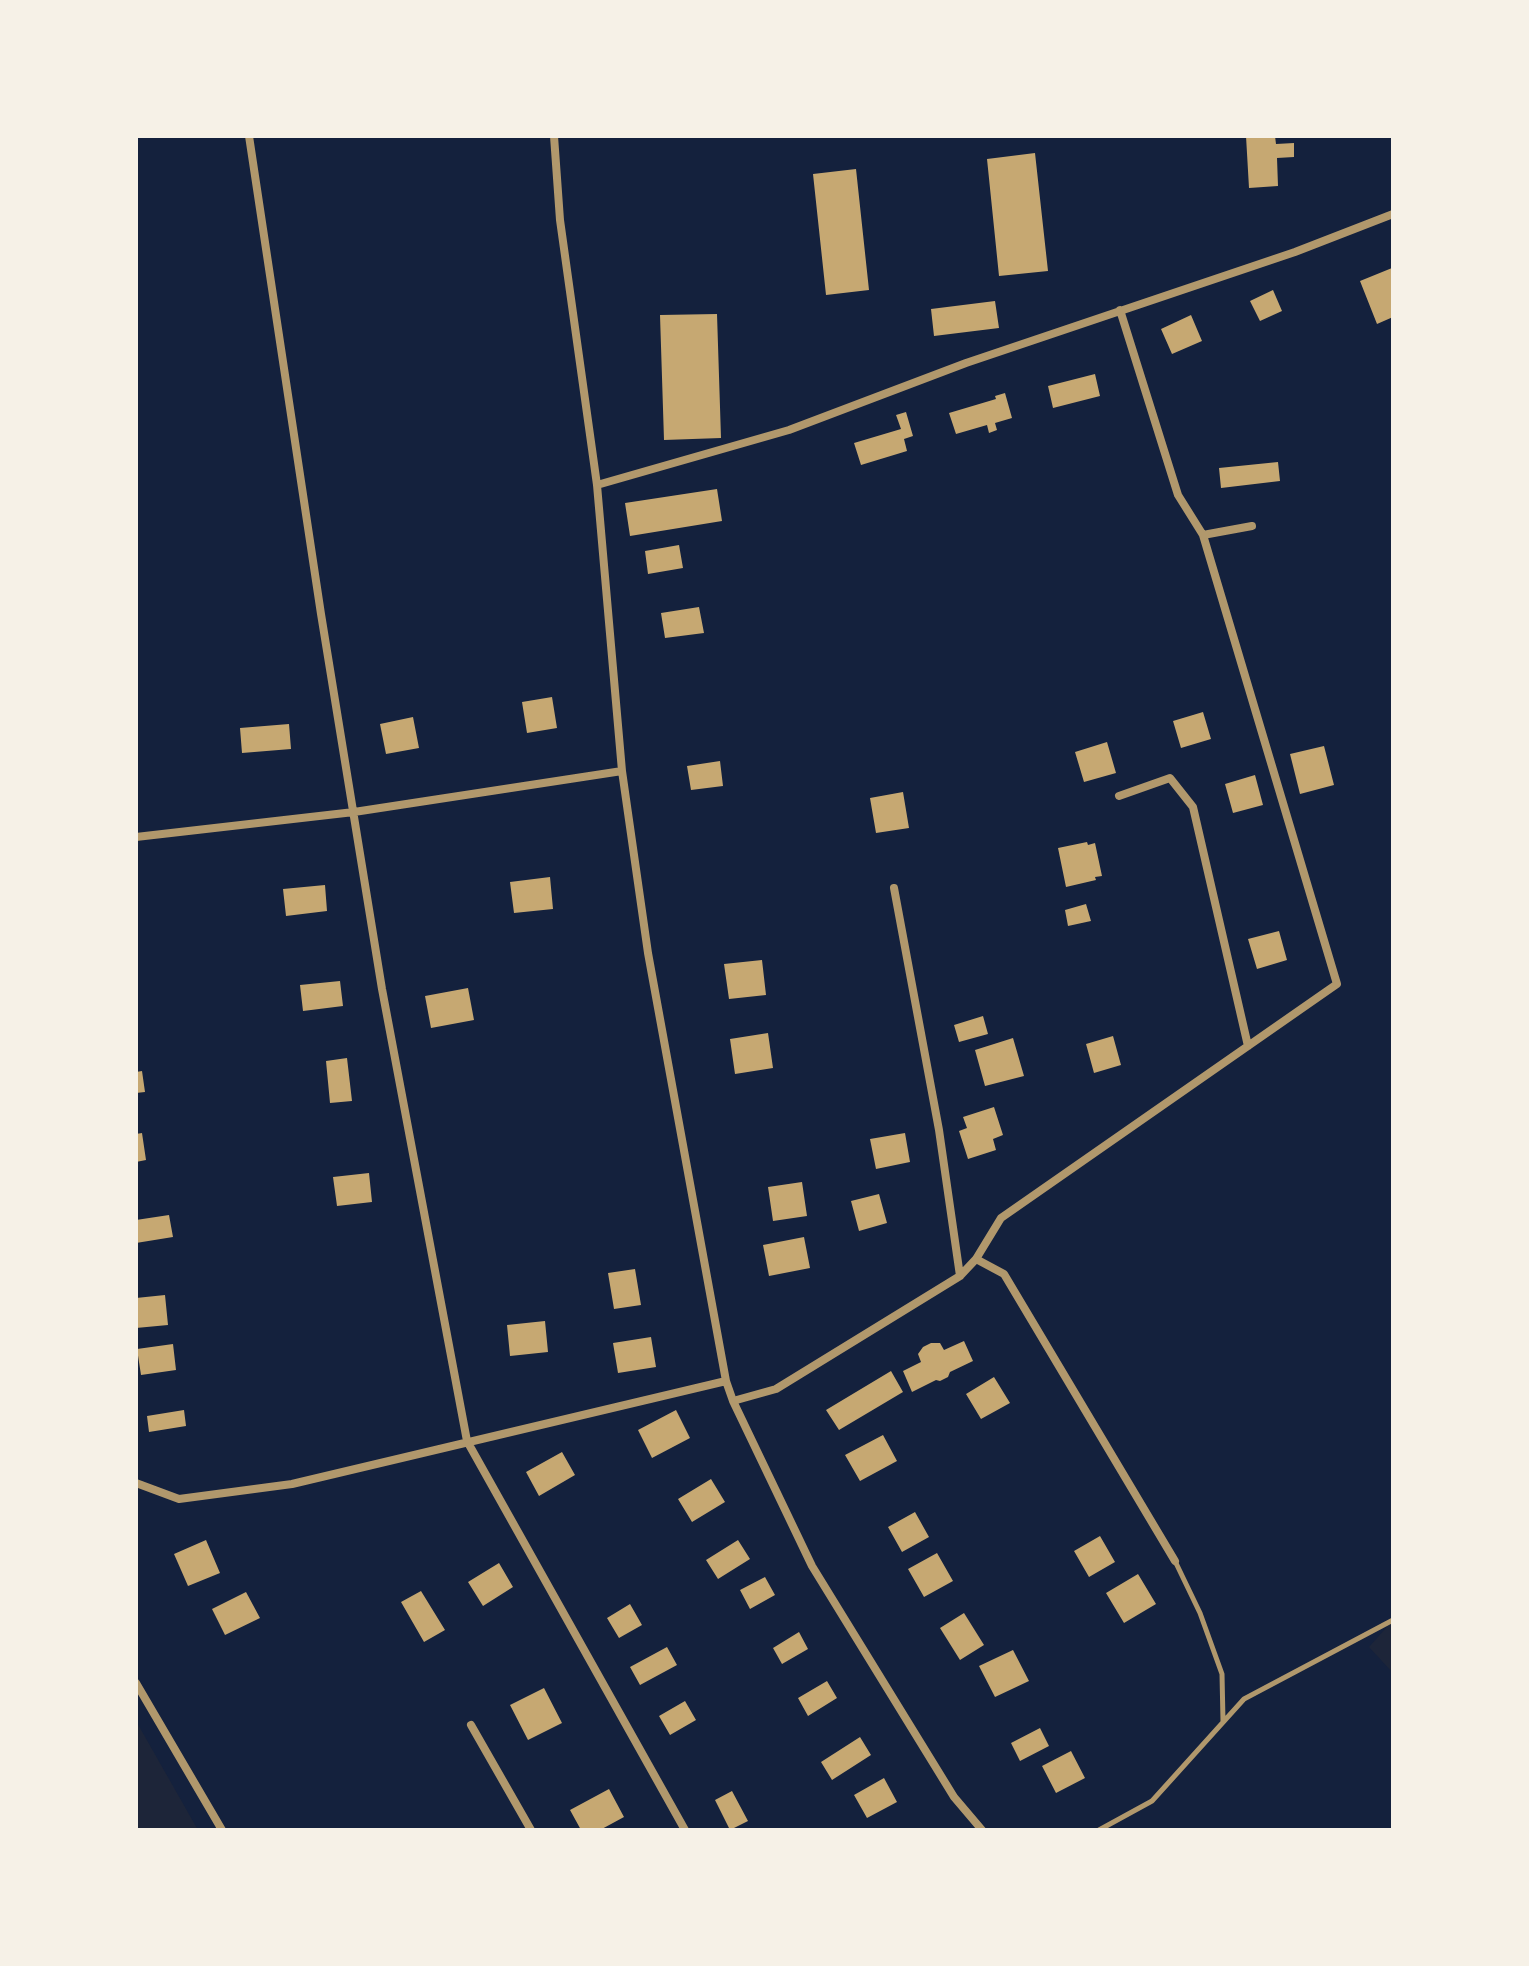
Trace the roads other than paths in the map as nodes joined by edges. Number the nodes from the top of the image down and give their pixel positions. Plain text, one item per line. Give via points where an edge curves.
1 (249, 136) edge
2 (554, 136) edge
3 (1393, 214) edge
4 (1120, 310) junction
5 (597, 485) junction
6 (1252, 526) dead end
7 (1203, 535) junction
8 (622, 771) junction
9 (1119, 796) dead end
10 (354, 812) junction
11 (136, 837) edge
12 (894, 888) dead end
13 (1248, 1046) junction
14 (976, 1259) junction
15 (960, 1276) junction
16 (726, 1381) junction
17 (733, 1401) junction
18 (467, 1441) junction
19 (136, 1483) edge
20 (1175, 1561) joint
21 (1393, 1620) edge
22 (136, 1683) edge
23 (1223, 1722) junction
24 (471, 1725) dead end
25 (222, 1830) edge
26 (531, 1830) edge
27 (685, 1830) edge
28 (982, 1830) edge
29 (1099, 1830) edge

1 - 10 street
2 - 5 street via 560,220
3 - 4 street
4 - 5 street via 789,430
4 - 7 street via 1178,495
5 - 8 street
6 - 7 street
7 - 13 street via 1337,984
8 - 10 street
8 - 16 street via 648,953
9 - 13 street via 1170,778 1193,807
10 - 11 street
10 - 18 street
12 - 15 street
13 - 14 street via 1001,1218
14 - 15 street
14 - 20 street via 1004,1274
15 - 17 street via 776,1389
16 - 17 street
16 - 18 street
17 - 28 street via 812,1566 954,1797
18 - 19 street via 292,1484 179,1499
18 - 27 street
20 - 23 lane via 1222,1674
21 - 23 lane via 1244,1699
22 - 25 street
23 - 29 lane via 1152,1801
24 - 26 street

